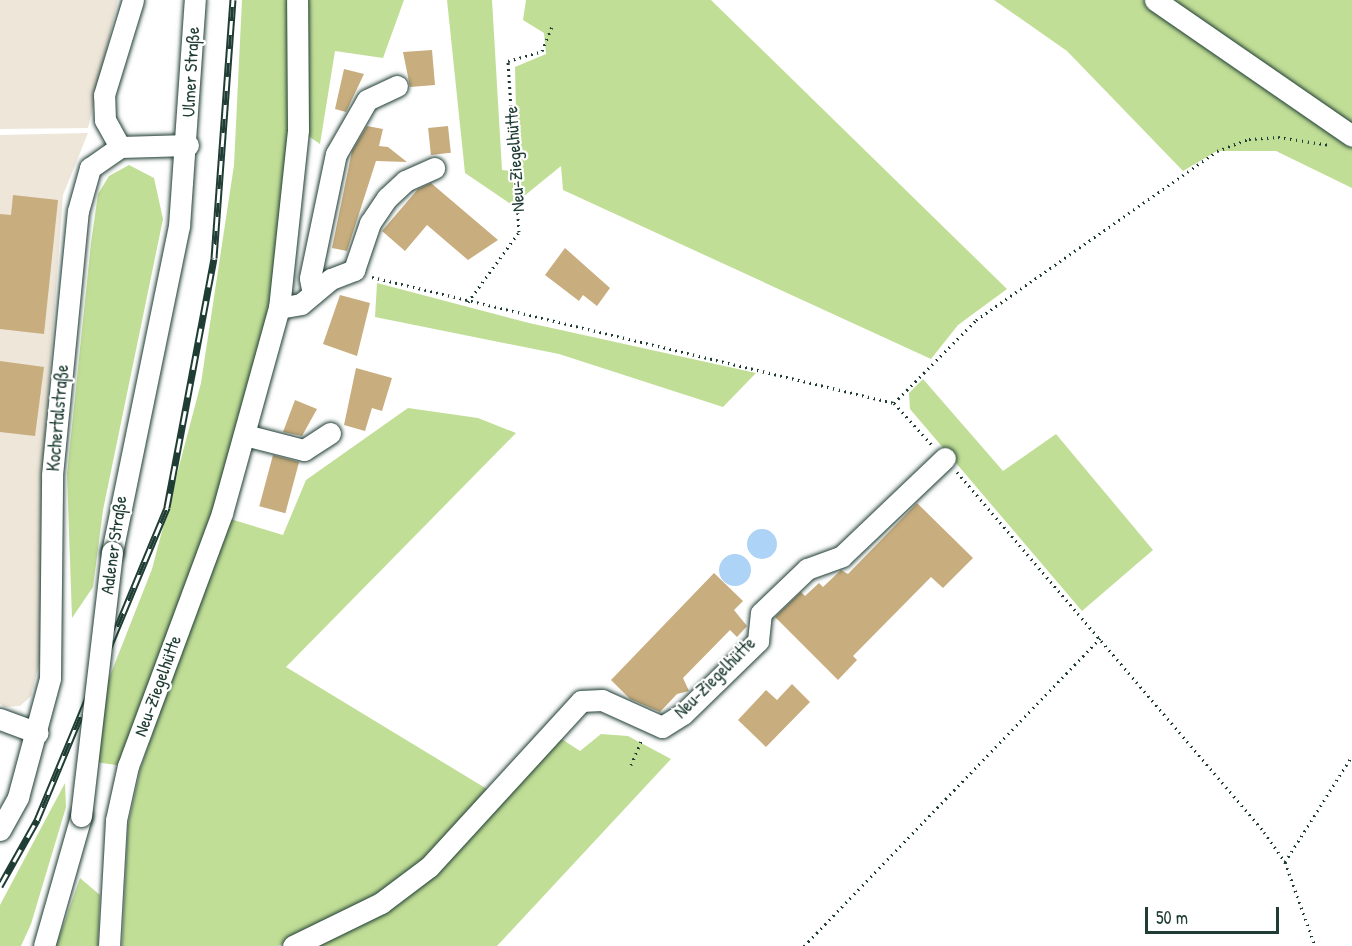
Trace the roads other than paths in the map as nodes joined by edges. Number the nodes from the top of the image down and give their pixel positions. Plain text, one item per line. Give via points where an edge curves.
1 (133, 0) edge
2 (195, 0) edge
3 (297, 0) edge
4 (1155, 0) edge
5 (397, 86) dead end
6 (1343, 141) edge
7 (188, 145) junction
8 (120, 147) junction
9 (434, 168) dead end
10 (313, 294) junction
11 (279, 308) junction
12 (330, 433) dead end
13 (244, 435) junction
14 (945, 458) dead end
15 (0, 719) edge
16 (38, 733) junction
17 (0, 830) edge
18 (44, 946) edge
19 (109, 946) edge
20 (293, 946) edge

1 - 8 street via 104,95 105,120
2 - 7 street, Ulmer Straße
3 - 11 street, Neu-Ziegelhütte via 298,129
4 - 6 street
5 - 10 street via 367,100 336,154 310,278
7 - 8 street
7 - 18 street, Aalener Straße, bridge via 179,226 112,552 81,816
8 - 16 street, Kochertalstraße via 90,168 78,211 52,475 50,678
9 - 10 street via 405,181 387,198 370,223 354,270
10 - 11 street via 301,304
11 - 13 street, Neu-Ziegelhütte
12 - 13 street via 304,450
13 - 19 street, Neu-Ziegelhütte via 222,513 128,766 116,820
14 - 20 street, Neu-Ziegelhütte via 842,556 807,569 761,614 758,641 683,714 662,727 649,725 602,700 581,701 421,873 381,903
15 - 16 street
16 - 17 street, Kochertalstraße via 18,797

